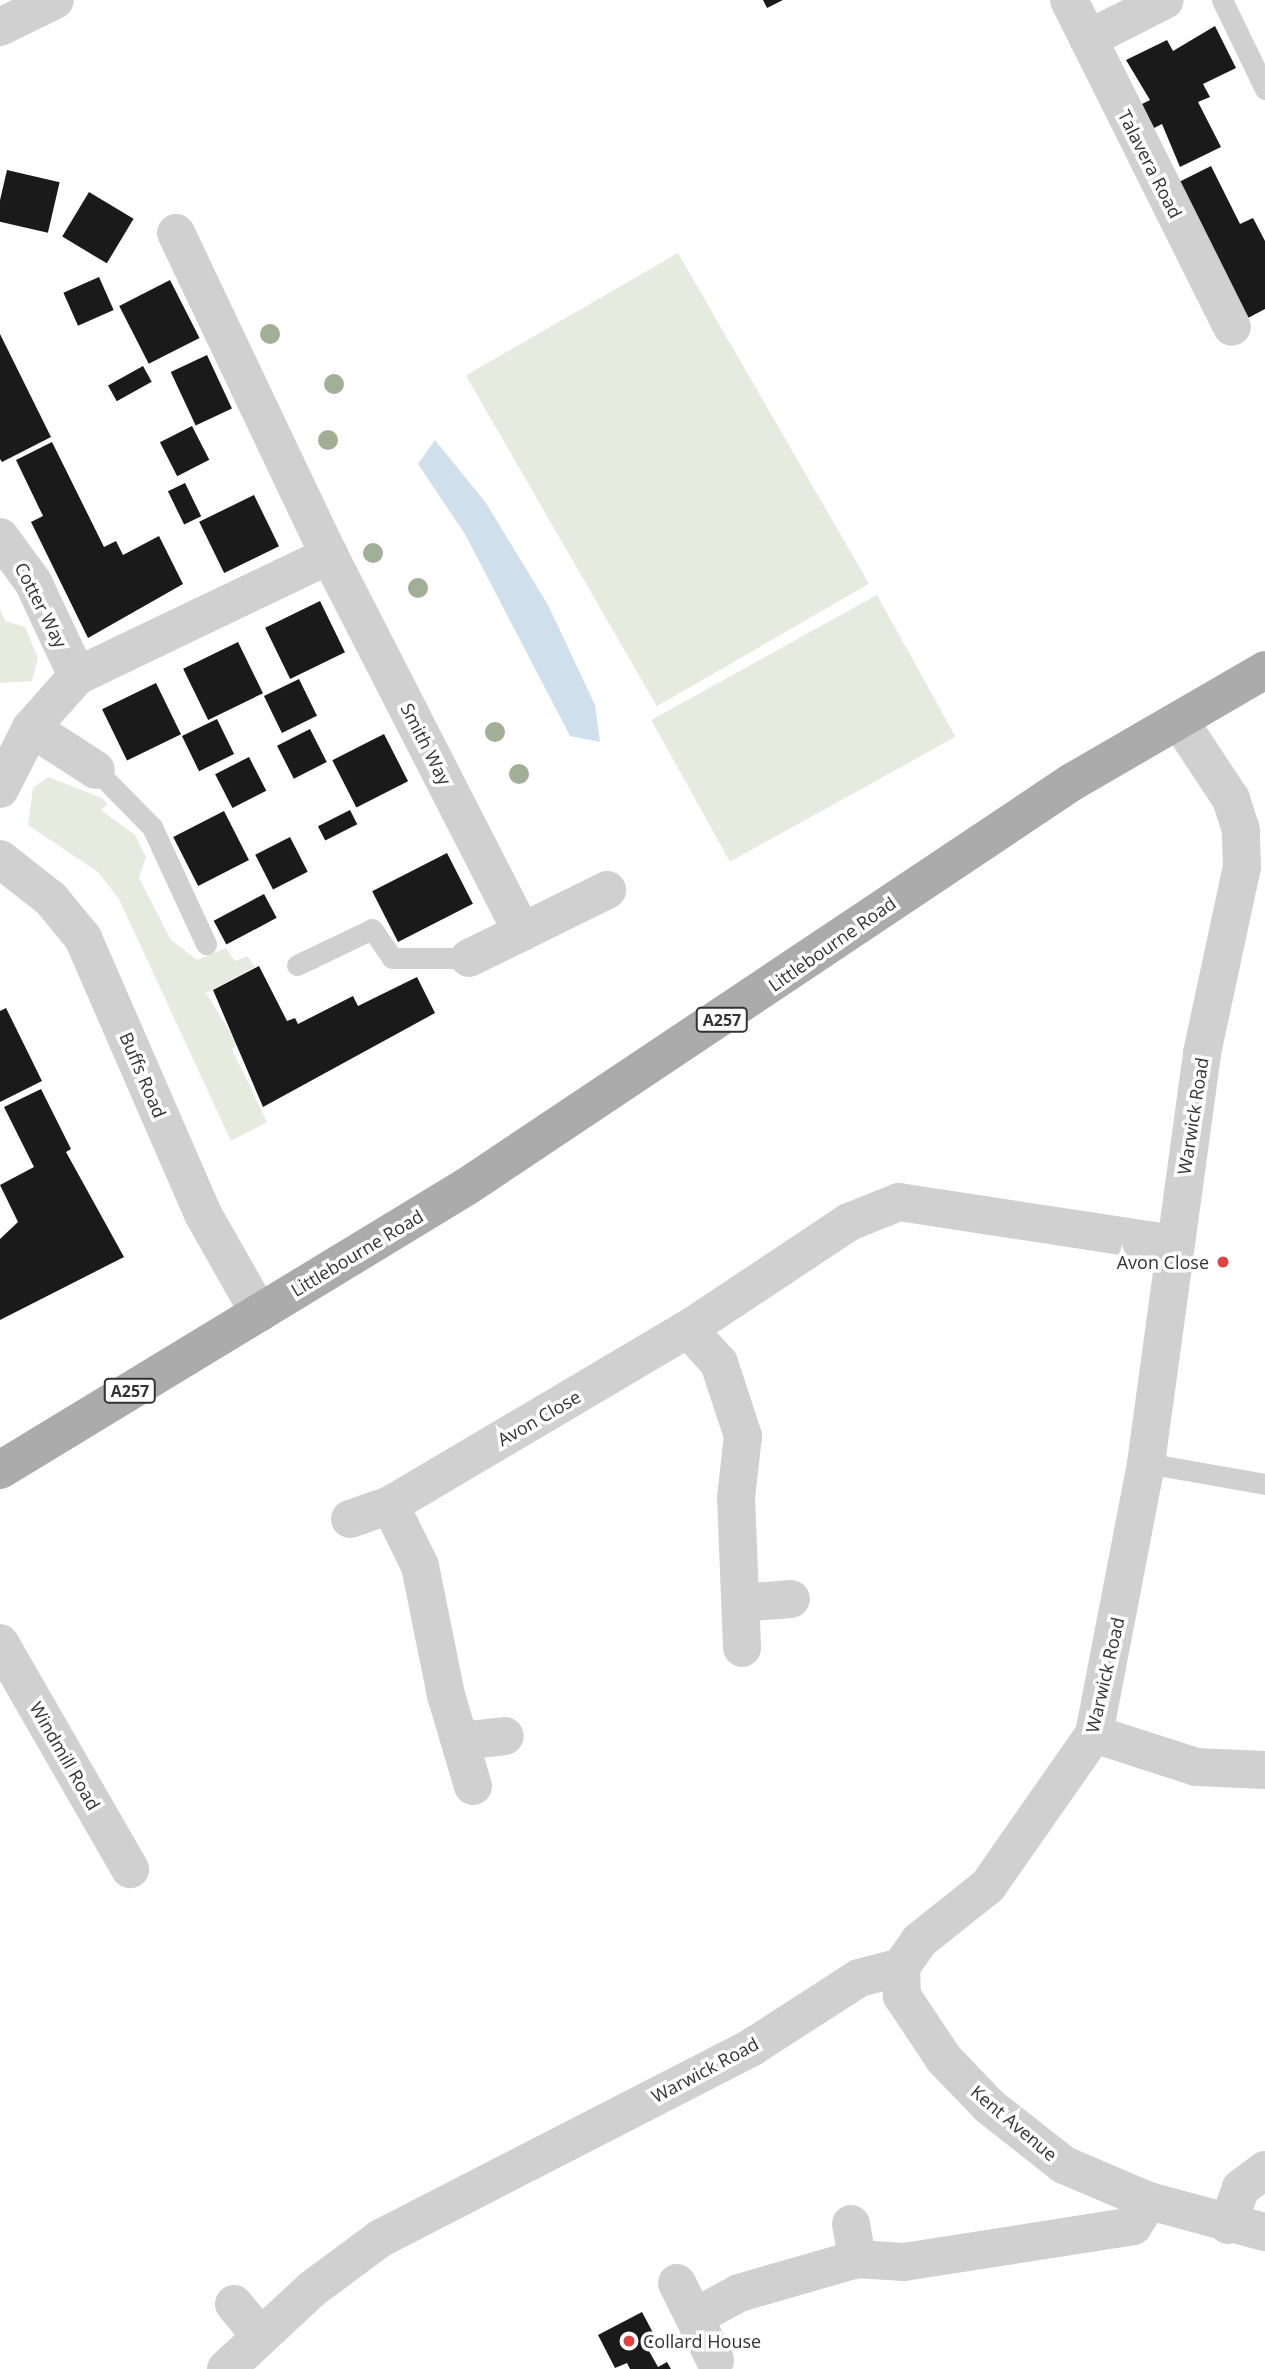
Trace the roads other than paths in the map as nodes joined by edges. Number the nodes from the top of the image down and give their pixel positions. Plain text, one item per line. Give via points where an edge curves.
1 (55, 0) edge
2 (1069, 0) edge
3 (1165, 0) edge
4 (1222, 0) edge
5 (0, 27) edge
6 (1088, 38) junction
7 (1265, 89) edge
8 (176, 233) dead end
9 (1232, 327) dead end
10 (0, 537) edge
11 (329, 555) junction
12 (1265, 670) edge
13 (77, 676) junction
14 (1180, 722) junction
15 (31, 728) junction
16 (96, 770) joint
17 (0, 789) edge
18 (0, 859) edge
19 (607, 890) dead end
20 (522, 932) junction
21 (206, 944) dead end
22 (469, 958) joint
23 (297, 965) dead end
24 (1173, 1244) junction
25 (259, 1313) junction
26 (688, 1329) junction
27 (1146, 1463) junction
28 (0, 1470) edge
29 (1265, 1484) edge
30 (390, 1505) junction
31 (350, 1519) dead end
32 (791, 1599) dead end
33 (741, 1603) junction
34 (0, 1643) edge
35 (742, 1648) dead end
36 (1094, 1734) junction
37 (505, 1736) dead end
38 (461, 1741) junction
39 (1265, 1770) edge
40 (473, 1786) dead end
41 (130, 1869) dead end
42 (901, 1967) junction
43 (1265, 2170) edge
44 (1149, 2201) junction
45 (1247, 2229) edge
46 (677, 2283) dead end
47 (234, 2304) dead end
48 (695, 2317) junction
49 (260, 2336) junction
50 (715, 2360) dead end
51 (226, 2369) edge

1 - 5 street
2 - 6 street, Talavera Road
3 - 6 street
4 - 7 lane
6 - 9 street, Talavera Road
8 - 11 street, Smith Way
10 - 13 street, Cotter Way via 33,582
11 - 13 street
11 - 20 street, Smith Way
12 - 14 main road, Littlebourne Road / A257
13 - 15 street
14 - 24 street, Warwick Road via 1231,799 1241,830 1242,867 1202,1054
14 - 25 main road, Littlebourne Road / A257 via 1072,782 589,1109
15 - 16 street
15 - 17 street
16 - 21 lane via 152,827
18 - 25 street, Buffs Road via 51,899 83,938 203,1214
19 - 20 street
20 - 22 street
22 - 23 lane via 392,958 372,929
24 - 26 street, Avon Close via 899,1202 849,1222
24 - 27 street, Warwick Road
25 - 28 main road, A257
26 - 30 street, Avon Close
26 - 33 street via 719,1363 743,1436 736,1497
27 - 29 lane
27 - 36 street, Warwick Road
30 - 31 street, Avon Close
30 - 38 street via 421,1566
32 - 33 street
33 - 35 street
34 - 41 street, Windmill Road
36 - 39 street via 1196,1767
36 - 42 street, Warwick Road via 988,1886 919,1941
37 - 38 street
38 - 40 street
42 - 44 street, Kent Avenue via 902,1996 944,2059 989,2106 1064,2165
42 - 49 street, Warwick Road via 859,1978 752,2047 414,2219 312,2289
43 - 45 street via 1241,2188
44 - 45 street, Kent Avenue
44 - 48 street via 1133,2226 904,2262 854,2242
46 - 48 street
47 - 49 street
48 - 50 street
49 - 51 street, Warwick Road

